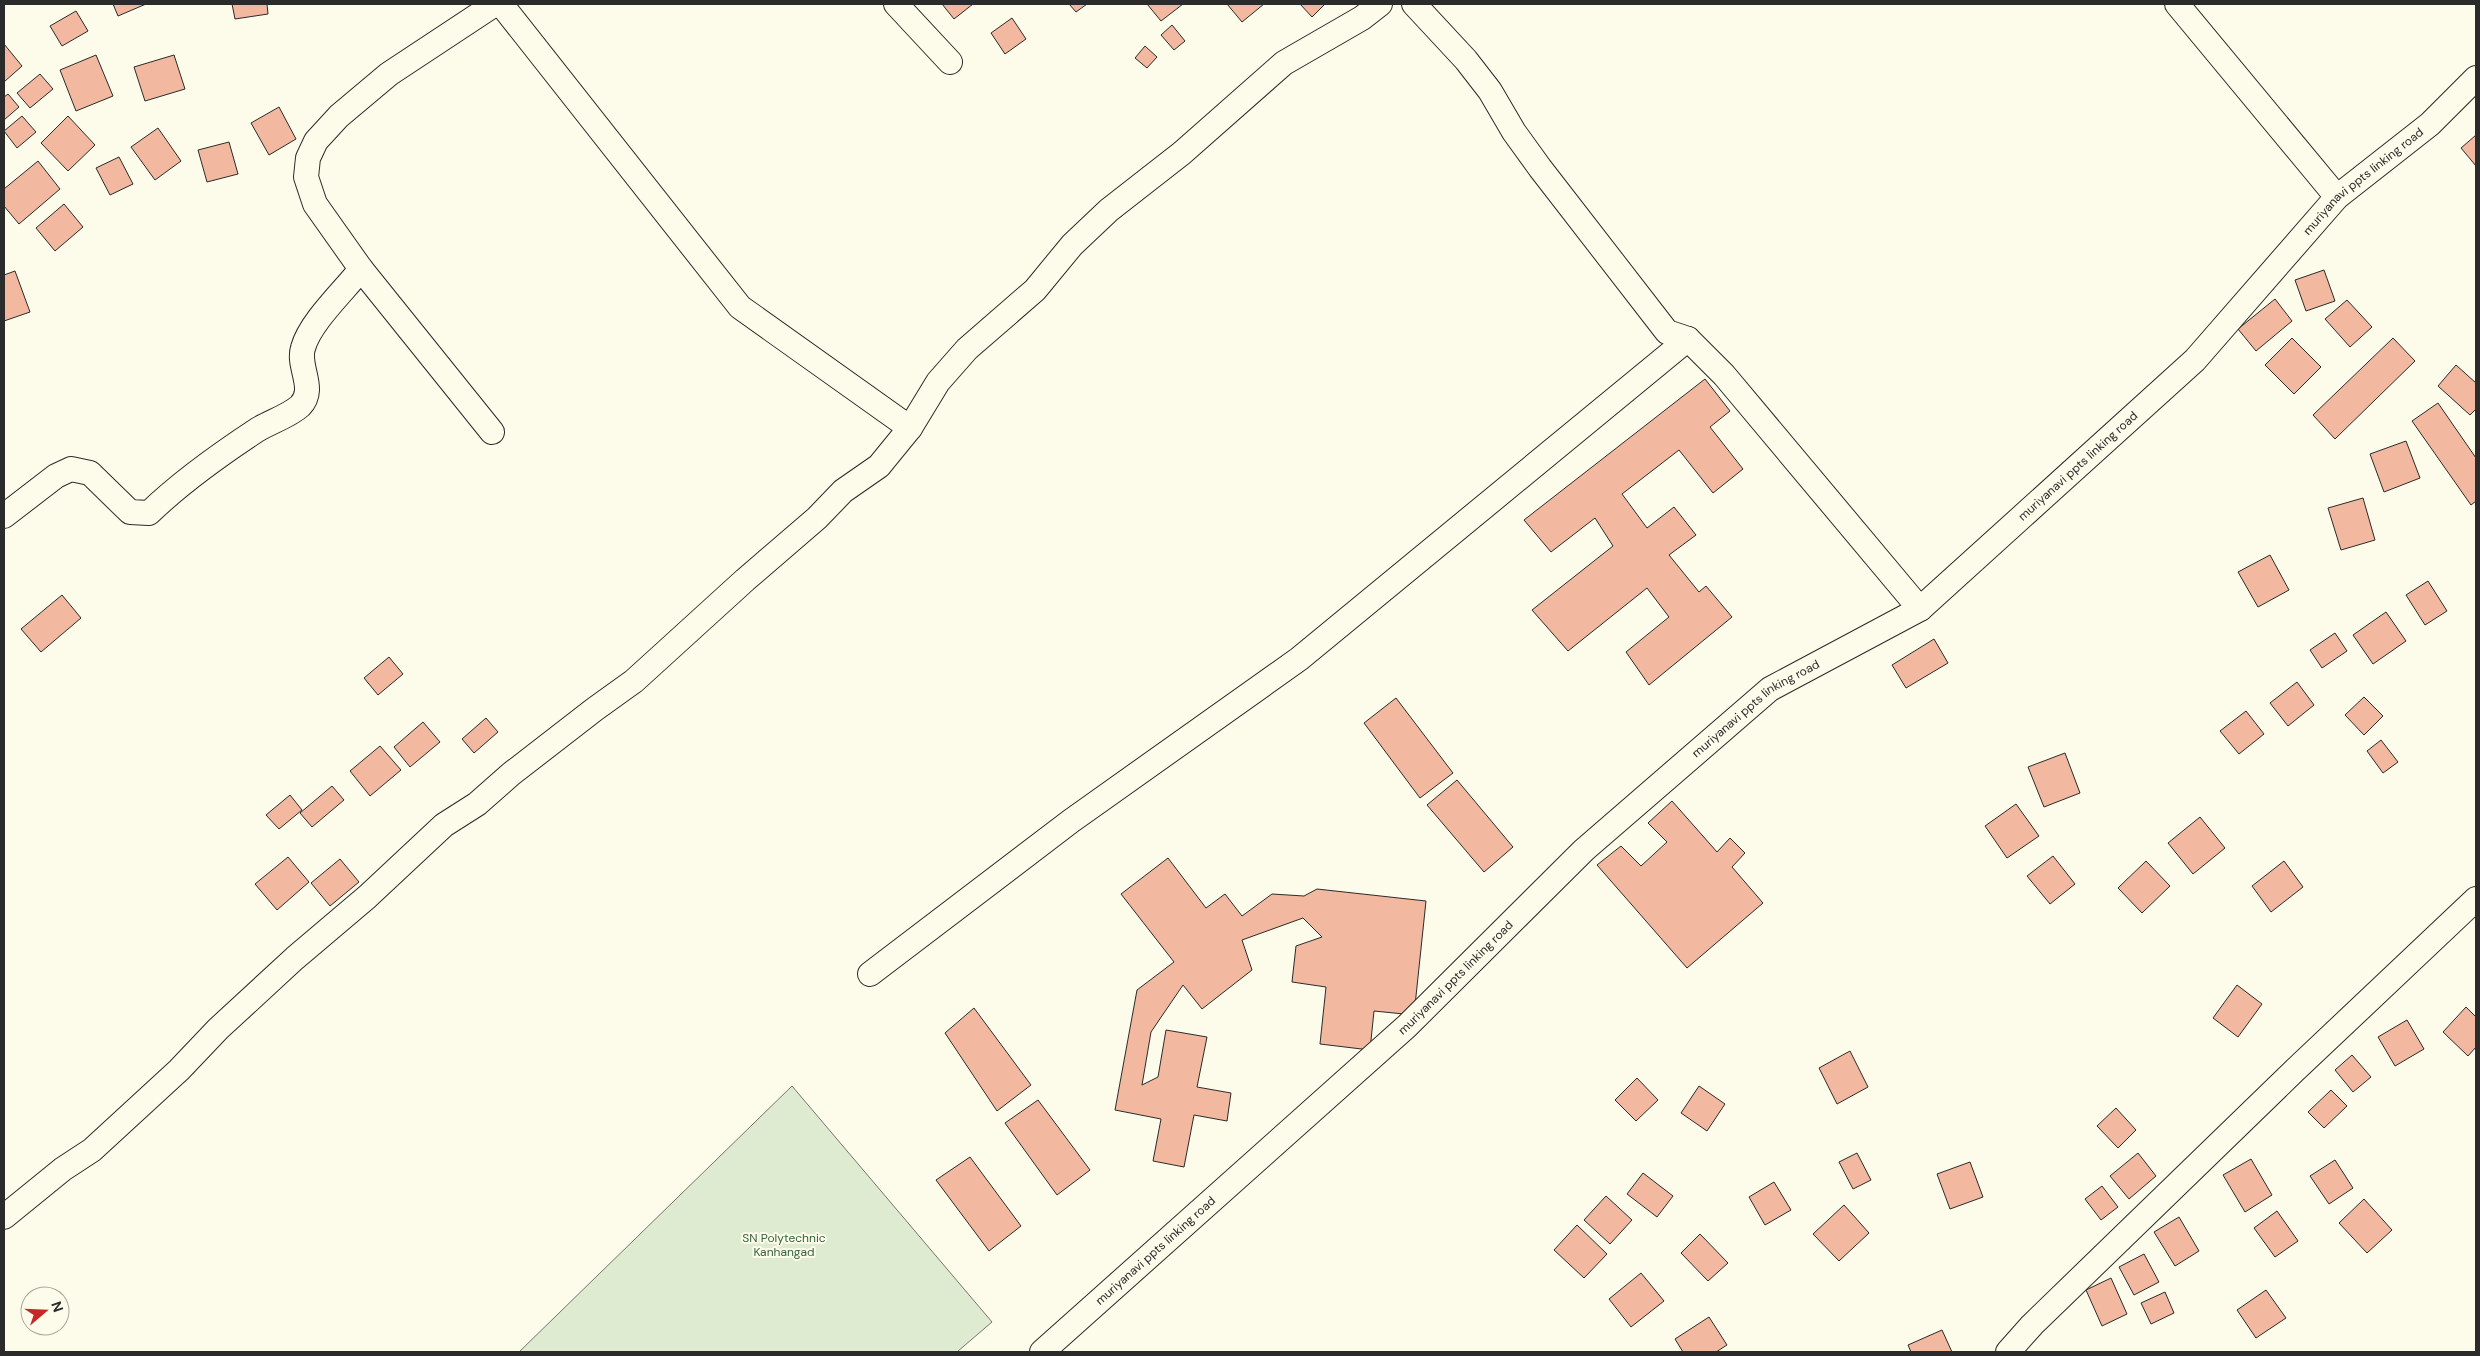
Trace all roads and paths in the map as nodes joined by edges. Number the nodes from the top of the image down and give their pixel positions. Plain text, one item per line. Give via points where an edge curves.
1 (495, 4) edge
2 (501, 4) edge
3 (896, 4) edge
4 (1380, 4) edge
5 (1414, 4) edge
6 (2177, 4) edge
7 (950, 62) dead end
8 (2476, 79) edge
9 (2337, 197) junction
10 (361, 269) junction
11 (1688, 339) junction
12 (910, 428) junction
13 (492, 432) dead end
14 (4, 516) edge
15 (1920, 609) junction
16 (2476, 899) edge
17 (870, 974) dead end
18 (4, 1217) edge
19 (1042, 1352) edge
20 (2008, 1352) edge

1 - 10 street via 389,74 339,116 316,141 308,158 306,177 315,204
2 - 12 street via 740,307
3 - 7 street
4 - 12 street via 1362,18 1284,63 1182,153 1109,210 1072,245 1035,290 967,349 938,382
5 - 11 street via 1490,91 1524,147 1667,332
6 - 9 street
8 - 9 street, muriyanavi ppts linking road via 2430,124
9 - 15 street, muriyanavi ppts linking road via 2195,360
10 - 13 street
10 - 14 street via 304,344 300,357 308,389 300,405 258,429 210,463 149,513 130,512 90,473 71,469 56,476
11 - 15 street via 1724,375
11 - 17 street via 1299,659 1071,821
12 - 18 street via 879,466 843,491 662,658 477,804 444,825 295,958 92,1150
15 - 19 street, muriyanavi ppts linking road via 1770,689 1584,850 1407,1026
16 - 20 street via 2032,1324

